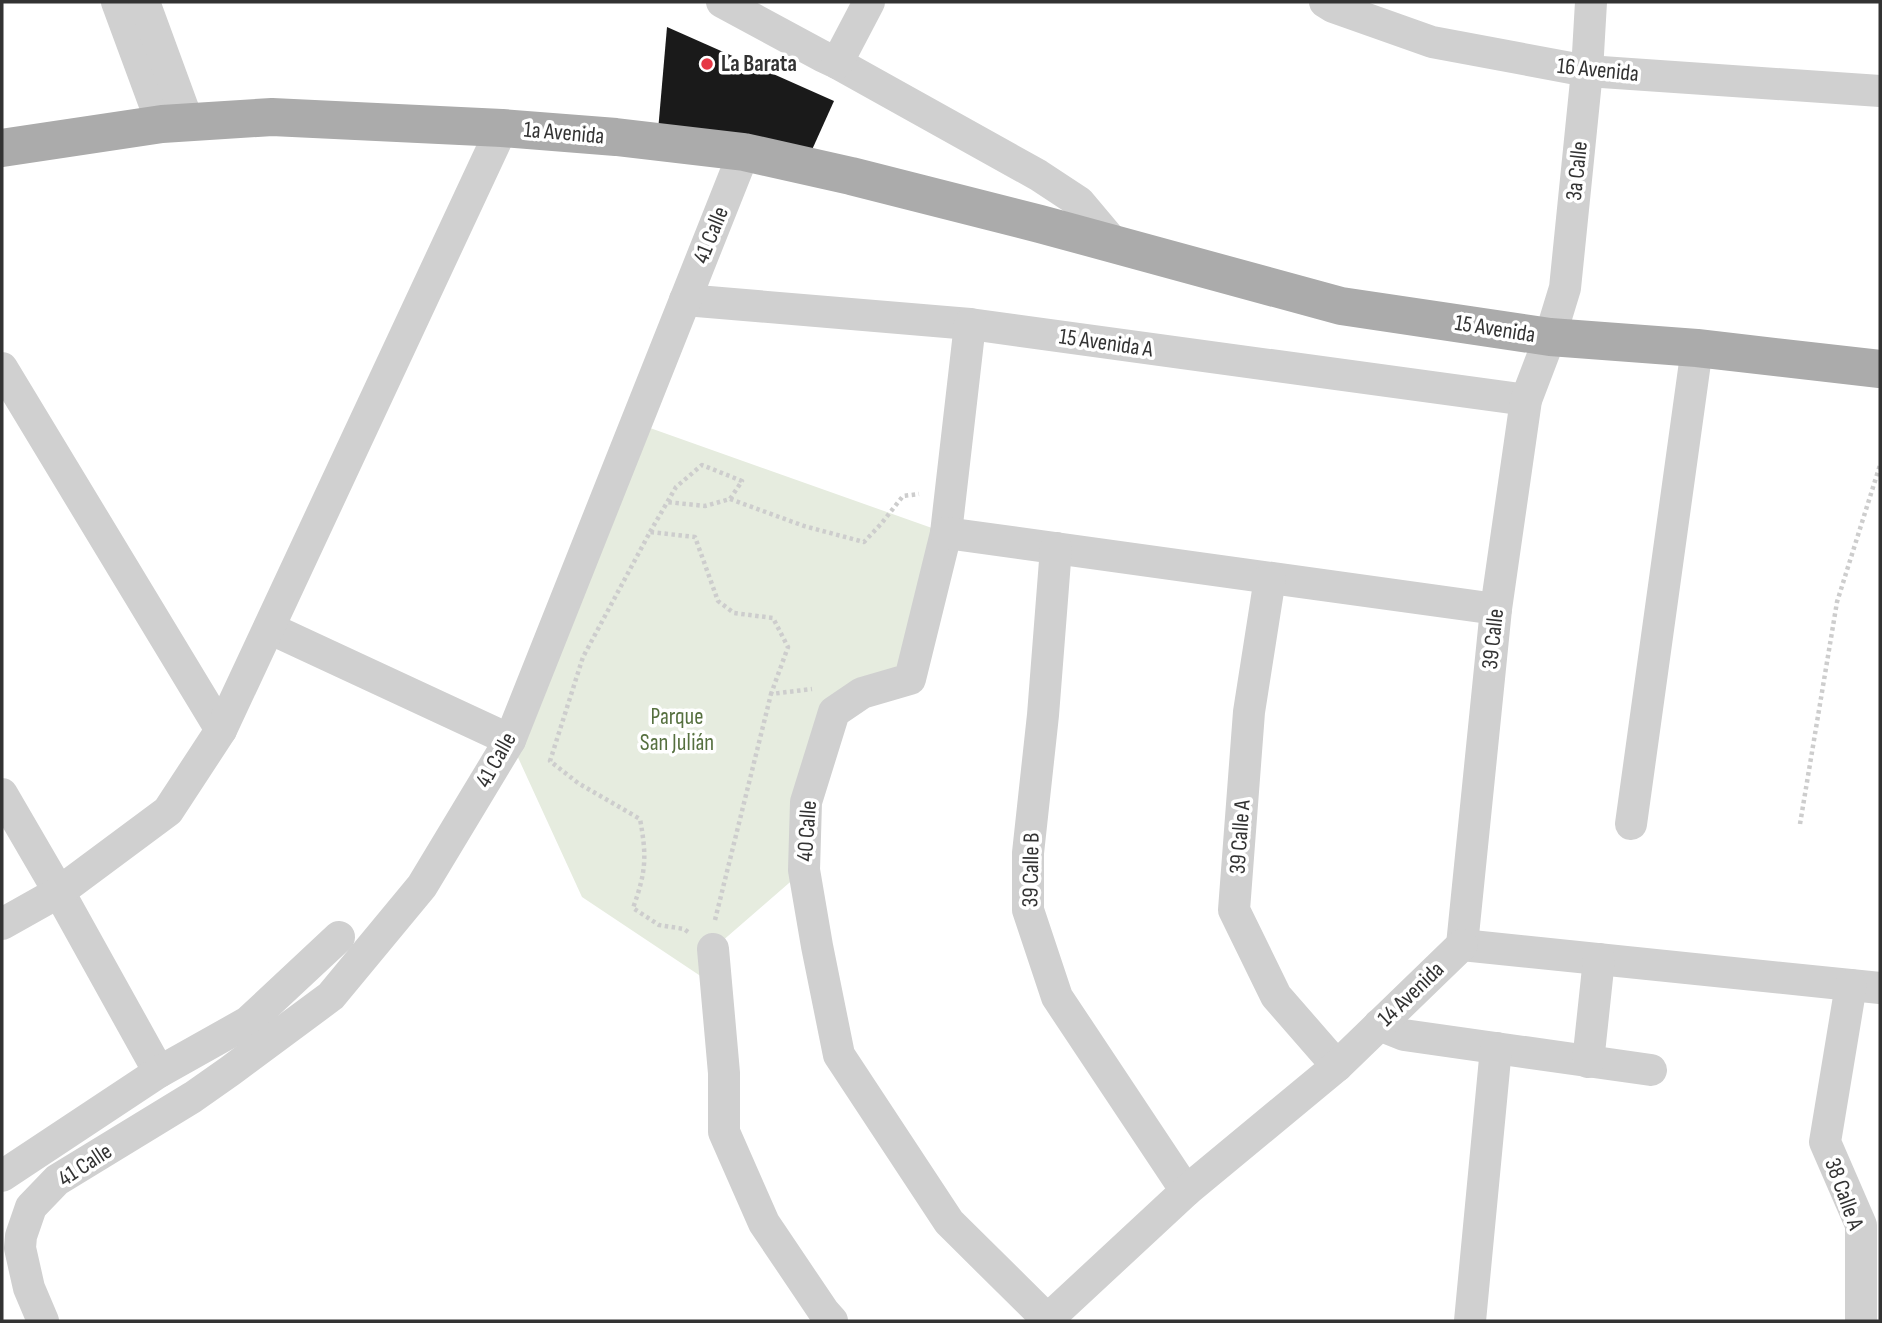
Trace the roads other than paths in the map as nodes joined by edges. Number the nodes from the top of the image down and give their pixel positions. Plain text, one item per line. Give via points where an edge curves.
1 (117, 2) edge
2 (144, 2) edge
3 (722, 2) edge
4 (850, 2) edge
5 (869, 2) edge
6 (1325, 2) edge
7 (1591, 2) edge
8 (830, 59) junction
9 (1587, 71) junction
10 (1880, 91) edge
11 (175, 123) junction
12 (502, 128) junction
13 (2, 148) edge
14 (744, 152) junction
15 (1116, 246) junction
16 (685, 300) junction
17 (970, 324) junction
18 (1550, 337) junction
19 (1697, 348) junction
20 (2, 368) edge
21 (1880, 369) edge
22 (1526, 400) junction
23 (946, 533) junction
24 (1056, 548) junction
25 (1270, 578) junction
26 (1496, 609) junction
27 (269, 628) junction
28 (221, 730) junction
29 (510, 740) junction
30 (2, 794) edge
31 (1631, 824) dead end
32 (59, 892) junction
33 (2, 924) edge
34 (339, 937) dead end
35 (1462, 945) junction
36 (713, 949) road end
37 (1599, 959) junction
38 (1866, 987) edge
39 (1379, 1025) junction
40 (1496, 1048) junction
41 (1588, 1062) junction
42 (1337, 1066) junction
43 (1651, 1070) dead end
44 (159, 1072) junction
45 (2, 1176) edge
46 (1186, 1191) junction
47 (43, 1321) edge
48 (832, 1321) edge
49 (1048, 1321) edge
50 (1470, 1321) edge
51 (1861, 1321) edge

1 - 11 street
2 - 11 street
3 - 8 street
4 - 8 street
5 - 8 street
6 - 9 street, 16 Avenida via 1432,42
7 - 9 street, 3a Calle
8 - 15 street via 1038,175 1079,202
9 - 10 street, 16 Avenida
9 - 18 street, 3a Calle via 1565,288
11 - 12 main road, 1a Avenida via 272,117
11 - 13 main road, 1a Avenida
12 - 14 main road, 1a Avenida
12 - 27 street
14 - 15 main road, 1a Avenida
14 - 16 street, 41 Calle
15 - 18 main road, 15 Avenida via 1341,306
16 - 17 street, 15 Avenida A
16 - 29 street, 41 Calle
17 - 22 street, 15 Avenida A
17 - 23 street, 40 Calle
18 - 19 main road, 15 Avenida
18 - 22 street, 39 Calle
19 - 21 main road, 15 Avenida
19 - 31 street
20 - 28 street
22 - 26 street, 39 Calle
23 - 24 street
23 - 49 street, 40 Calle via 910,679 862,693 834,712 806,802 804,870 839,1055 949,1222
24 - 25 street
24 - 46 street, 39 Calle B via 1028,853 1028,910 1057,998
25 - 26 street
25 - 42 street, 39 Calle A via 1249,712 1234,910 1276,996
26 - 35 street, 39 Calle
27 - 28 street
27 - 29 street
28 - 32 street via 168,811
29 - 47 street, 41 Calle via 422,886 331,996 193,1097 57,1180 31,1208 20,1248
30 - 32 street
32 - 33 street
32 - 44 street
34 - 44 street via 247,1022
35 - 37 street, 14 Avenida
35 - 39 street, 14 Avenida
36 - 48 street via 724,1073 724,1132 764,1223
37 - 38 street, 14 Avenida
37 - 41 street
38 - 51 street, 38 Calle A via 1825,1142 1861,1225
39 - 40 street via 1404,1035
39 - 42 street, 14 Avenida
40 - 41 street
40 - 50 street
41 - 43 street
42 - 46 street, 14 Avenida
44 - 45 street
46 - 49 street, 14 Avenida

